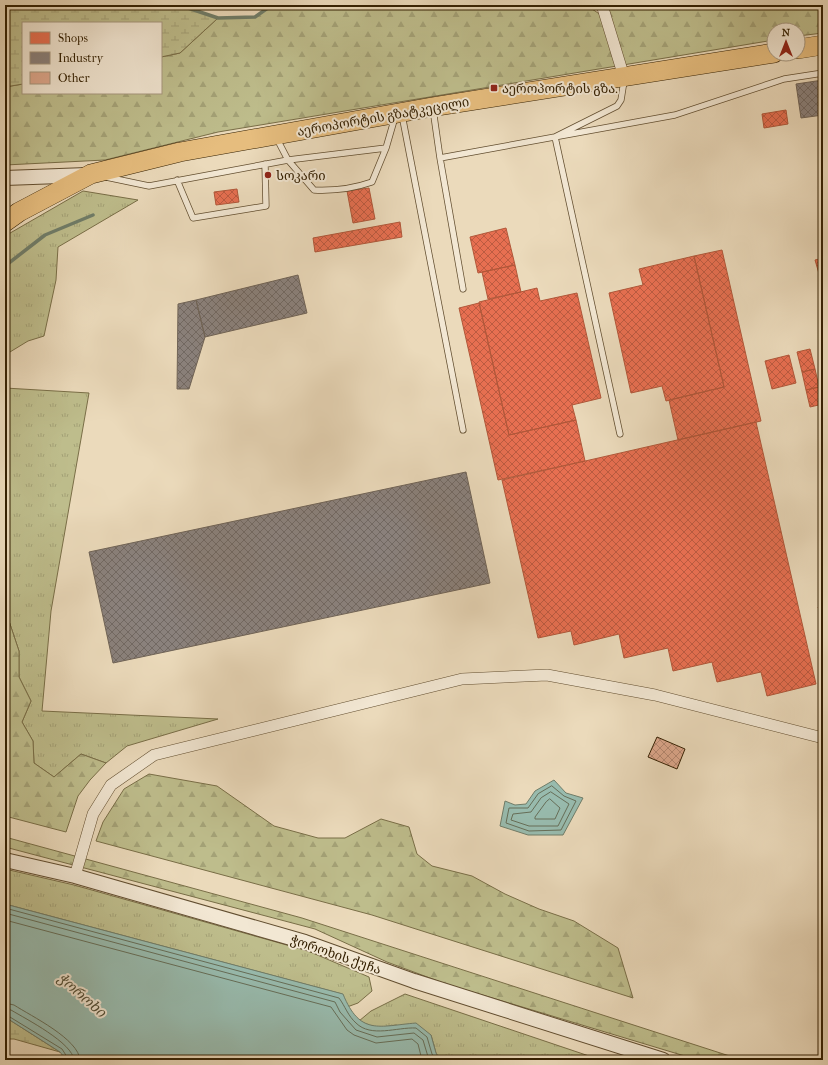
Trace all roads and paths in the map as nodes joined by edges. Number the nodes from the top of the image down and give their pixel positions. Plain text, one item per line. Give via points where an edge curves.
1 (602, 5) edge
2 (823, 45) edge
3 (806, 48) edge
4 (766, 54) edge
5 (823, 73) edge
6 (624, 77) junction
7 (432, 107) junction
8 (399, 113) junction
9 (275, 135) junction
10 (555, 137) junction
11 (386, 148) junction
12 (440, 158) junction
13 (288, 160) junction
14 (265, 164) junction
15 (91, 174) junction
16 (5, 178) edge
17 (177, 180) junction
18 (10, 216) edge
19 (463, 289) dead end
20 (463, 430) dead end
21 (620, 434) dead end
22 (823, 738) edge
23 (5, 860) edge
24 (75, 876) junction
25 (663, 1060) edge

1 - 6 street
2 - 3 highway
4 - 6 highway, აეროპორტის გზატკეცილი
5 - 10 lane via 784,79 675,115
6 - 7 highway, აეროპორტის გზატკეცილი
6 - 10 lane via 621,100 617,106
7 - 8 highway, აეროპორტის გზატკეცილი
7 - 12 lane
8 - 9 highway, აეროპორტის გზატკეცილი
8 - 11 lane
8 - 20 lane
9 - 13 lane
9 - 15 highway, აეროპორტის გზატკეცილი via 180,152
10 - 12 lane
10 - 21 lane
11 - 13 lane
11 - 13 lane via 372,182 347,189 314,190
12 - 19 lane
13 - 14 lane
14 - 17 lane
14 - 17 lane via 266,206 193,218
15 - 16 street
15 - 17 lane via 149,186
15 - 18 highway, აეროპორტის გზატკეცილი
22 - 24 street via 655,696 547,675 462,679 154,755 111,785 94,814
23 - 24 street, ჭოროხის ქუჩა
24 - 25 street, ჭოროხის ქუჩა via 305,942 414,982

